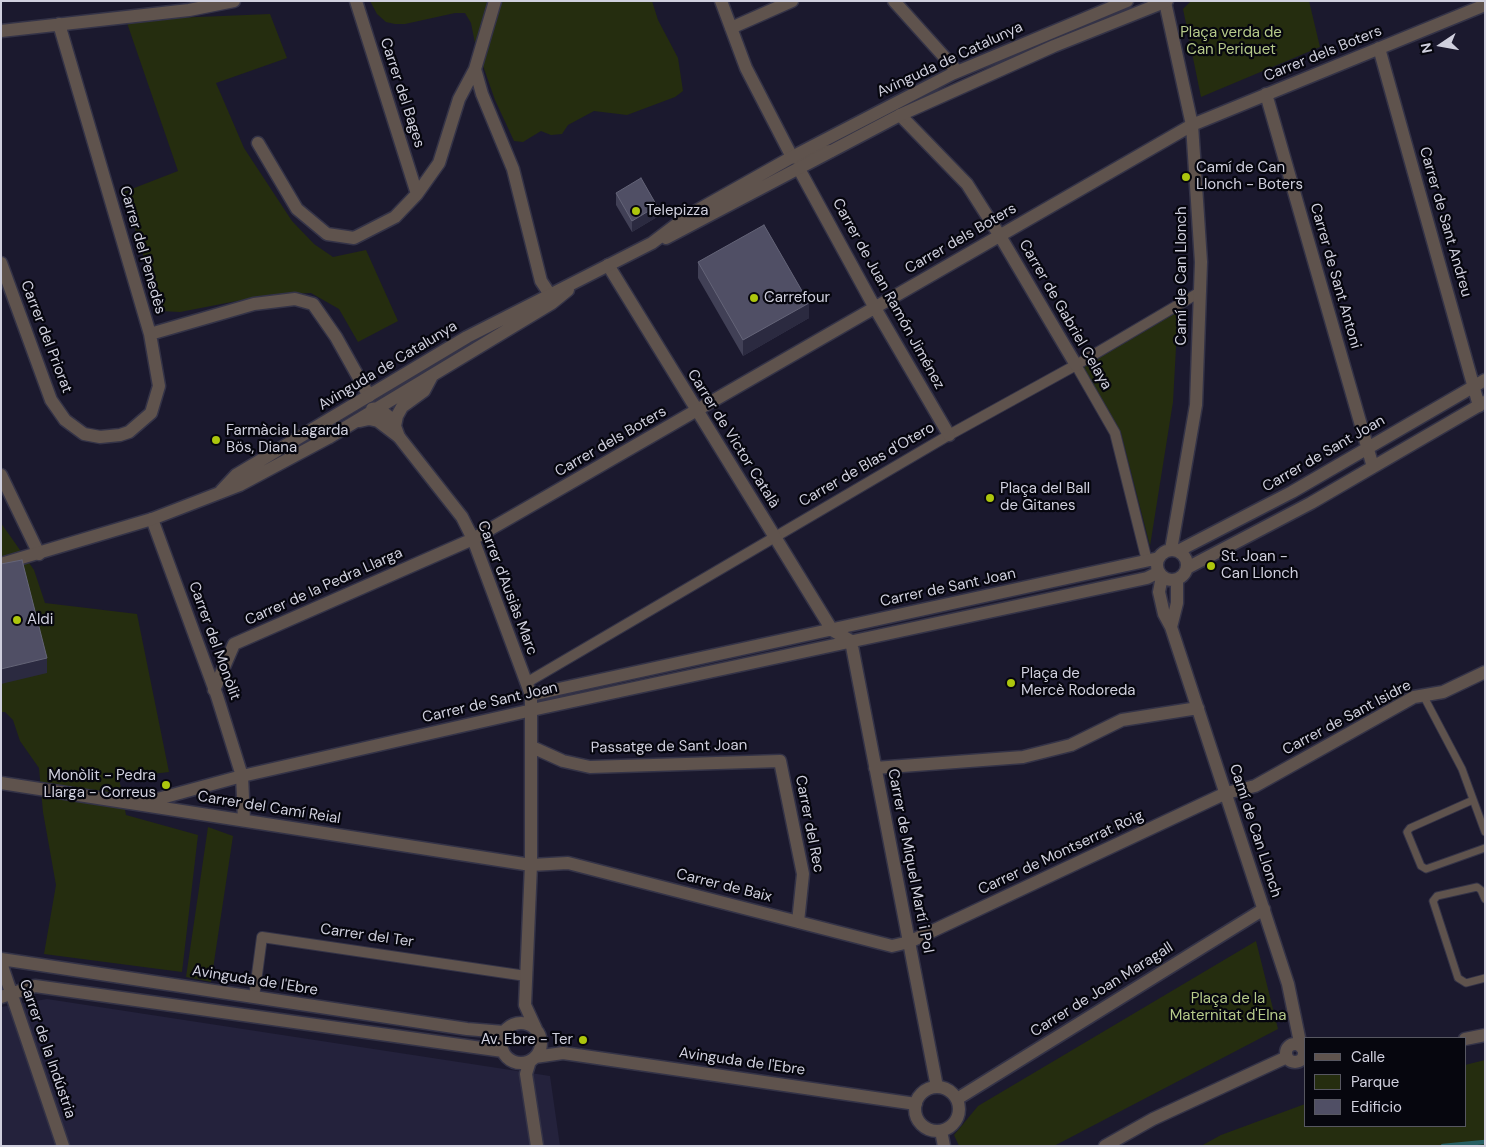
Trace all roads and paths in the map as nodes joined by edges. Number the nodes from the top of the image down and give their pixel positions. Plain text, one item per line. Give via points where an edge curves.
1 (234, 1) edge
2 (356, 1) edge
3 (495, 1) edge
4 (721, 1) edge
5 (792, 1) edge
6 (894, 1) edge
7 (1127, 1) edge
8 (1160, 1) edge
9 (1485, 5) edge
10 (59, 24) junction
11 (731, 28) junction
12 (1, 31) edge
13 (1379, 48) junction
14 (989, 57) junction
15 (475, 69) junction
16 (957, 71) junction
17 (1266, 94) junction
18 (900, 115) junction
19 (1192, 125) junction
20 (258, 143) dead end
21 (831, 151) junction
22 (792, 157) junction
23 (800, 169) junction
24 (418, 194) junction
25 (716, 213) junction
26 (1000, 236) junction
27 (652, 243) junction
28 (1, 263) edge
29 (608, 265) junction
30 (579, 281) junction
31 (1200, 292) junction
32 (549, 293) junction
33 (875, 308) junction
34 (150, 334) junction
35 (481, 346) junction
36 (1076, 365) junction
37 (432, 375) junction
38 (1479, 383) edge
39 (369, 396) junction
40 (1482, 404) edge
41 (378, 408) junction
42 (696, 412) junction
43 (354, 422) junction
44 (397, 431) junction
45 (949, 435) junction
46 (1368, 448) junction
47 (277, 451) junction
48 (1373, 467) junction
49 (1, 475) edge
50 (4, 487) edge
51 (221, 491) junction
52 (152, 519) junction
53 (774, 537) junction
54 (473, 539) junction
55 (1174, 551) junction
56 (39, 554) junction
57 (1153, 560) junction
58 (1, 564) edge
59 (1187, 568) junction
60 (1160, 574) junction
61 (1177, 580) junction
62 (1171, 627) junction
63 (832, 630) junction
64 (850, 641) junction
65 (1485, 672) edge
66 (529, 689) junction
67 (214, 690) junction
68 (1423, 695) junction
69 (1198, 708) junction
70 (532, 710) junction
71 (532, 747) junction
72 (780, 761) joint
73 (875, 768) junction
74 (242, 776) junction
75 (1, 783) edge
76 (1226, 793) junction
77 (1473, 800) junction
78 (138, 804) junction
79 (244, 820) junction
80 (1485, 832) edge
81 (1485, 848) edge
82 (531, 865) junction
83 (1485, 899) edge
84 (1264, 909) junction
85 (798, 922) junction
86 (909, 942) junction
87 (1, 959) edge
88 (1, 963) edge
89 (526, 976) junction
90 (1485, 978) edge
91 (6, 995) edge
92 (254, 997) junction
93 (525, 1005) junction
94 (509, 1028) junction
95 (538, 1034) junction
96 (1485, 1035) edge
97 (1466, 1039) edge
98 (503, 1051) junction
99 (563, 1053) junction
100 (528, 1060) junction
101 (1296, 1060) edge
102 (937, 1087) junction
103 (957, 1099) junction
104 (916, 1104) junction
105 (941, 1131) junction
106 (63, 1146) edge
107 (537, 1146) edge
108 (944, 1146) edge
109 (1105, 1146) edge

1 - 10 street via 189,10
2 - 24 street, Carrer del Bages
3 - 15 street
4 - 11 street
5 - 11 street
6 - 16 street
7 - 14 street, Avinguda de Catalunya
8 - 14 street via 1040,44
8 - 18 street, Avinguda de Catalunya
8 - 19 street, Camí de Can Llonch
9 - 13 street, Carrer dels Boters
10 - 12 street
10 - 34 street, Carrer del Penedès
11 - 22 street via 746,68
13 - 17 street, Carrer dels Boters
13 - 38 street, Carrer de Sant Andreu
14 - 16 street, Avinguda de Catalunya
15 - 24 street via 459,99 439,163
15 - 32 street via 513,169 541,281
16 - 22 street, Avinguda de Catalunya
17 - 19 street, Carrer dels Boters
17 - 46 street, Carrer de Sant Antoni
18 - 21 street, Avinguda de Catalunya
18 - 26 street, Carrer de Gabriel Celaya via 967,184
19 - 26 street, Carrer dels Boters
19 - 31 street, Camí de Can Llonch via 1200,224
20 - 24 street via 297,209 327,234 354,238 395,217
21 - 22 street, Avinguda de Catalunya via 802,159
21 - 23 street, Avinguda de Catalunya
22 - 25 street, Avinguda de Catalunya via 786,168 730,199
22 - 27 street, Avinguda de Catalunya via 689,214
23 - 25 street, Avinguda de Catalunya
23 - 33 street, Carrer de Juan Ramón Jiménez
25 - 27 street, Avinguda de Catalunya via 672,237
26 - 33 street, Carrer dels Boters
26 - 36 street, Carrer de Gabriel Celaya
27 - 29 street, Avinguda de Catalunya
28 - 34 street, Carrer del Priorat via 51,400 65,420 84,434 100,437 120,435 151,412 159,386
29 - 30 street, Avinguda de Catalunya
29 - 42 street, Carrer de Victor Català
30 - 32 street, Avinguda de Catalunya
30 - 35 street, Avinguda de Catalunya via 552,303
31 - 36 street, Carrer de Blas d'Otero
31 - 55 street, Camí de Can Llonch via 1196,405
32 - 39 street, Avinguda de Catalunya via 467,337
33 - 42 street, Carrer dels Boters
33 - 45 street, Carrer de Juan Ramón Jiménez
34 - 39 street, Carrer del Penedès via 254,304 295,298 313,304
35 - 37 street, Avinguda de Catalunya
35 - 39 street via 449,356 377,399
36 - 45 street, Carrer de Blas d'Otero
36 - 57 street, Carrer de Gabriel Celaya via 1116,432
37 - 41 street, Avinguda de Catalunya
37 - 44 street via 424,391 402,407 397,416
38 - 40 street, Carrer de Sant Andreu
38 - 46 street, Carrer de Sant Joan
39 - 47 street, Avinguda de Catalunya
40 - 48 street
41 - 43 street, Avinguda de Catalunya
41 - 44 street
41 - 47 street via 363,409 306,442
42 - 53 street, Carrer de Victor Català
42 - 54 street, Carrer dels Boters
43 - 44 street via 369,419
43 - 51 street, Avinguda de Catalunya via 298,455 240,485
44 - 54 street, Carrer d'Ausiàs Marc via 462,517
45 - 53 street, Carrer de Blas d'Otero
46 - 48 street, Carrer de Sant Antoni
46 - 55 street, Carrer de Sant Joan via 1292,492
47 - 51 street, Avinguda de Catalunya via 236,476
48 - 59 street
49 - 50 street
50 - 56 street
51 - 52 street, Avinguda de Catalunya
52 - 56 street, Avinguda de Catalunya
52 - 67 street, Carrer del Monòlit
53 - 63 street, Carrer de Victor Català
53 - 66 street, Carrer de Blas d'Otero
54 - 66 street, Carrer d'Ausiàs Marc
54 - 67 street, Carrer de la Pedra Llarga via 234,644
55 - 57 street
55 - 59 street via 1187,560
56 - 58 street, Avinguda de Catalunya
57 - 60 street
57 - 63 street, Carrer de Sant Joan
59 - 61 street
60 - 61 street via 1169,580
60 - 62 street, Camí de Can Llonch via 1159,592
60 - 64 street, Carrer de Sant Joan
61 - 62 street via 1177,603
62 - 69 street, Camí de Can Llonch
63 - 64 street
63 - 66 street, Carrer de Sant Joan
64 - 70 street, Carrer de Sant Joan
64 - 73 street, Carrer de Miquel Martí i Pol
65 - 68 street, Carrer de Sant Isidre via 1443,692
66 - 70 street, Carrer d'Ausiàs Marc
67 - 74 street, Carrer del Monòlit
68 - 76 street, Carrer de Sant Isidre via 1414,697 1255,786
68 - 77 lane via 1462,769
69 - 73 street via 1122,720 1071,744 1023,757
69 - 76 street, Camí de Can Llonch
70 - 71 street, Carrer d'Ausiàs Marc
70 - 74 street, Carrer de Sant Joan
71 - 72 street, Passatge de Sant Joan via 563,761 590,767
71 - 82 street, Carrer d'Ausiàs Marc
72 - 85 street, Carrer del Rec via 803,874
73 - 86 street, Carrer de Miquel Martí i Pol
74 - 78 street, Carrer de Sant Joan
74 - 79 street, Carrer del Monòlit
75 - 78 street, Carrer del Camí Reial
76 - 84 street, Camí de Can Llonch
76 - 86 street, Carrer de Montserrat Roig
77 - 80 lane
77 - 81 lane via 1407,832 1421,866 1426,869
78 - 79 street, Carrer del Camí Reial
79 - 82 street, Carrer del Camí Reial
82 - 85 street, Carrer de Baix via 568,863
82 - 89 street
83 - 90 lane via 1477,886 1437,896 1433,901 1458,978 1466,983
84 - 101 street, Camí de Can Llonch via 1288,984 1301,1047 1294,1044 1289,1047
84 - 103 street, Carrer de Joan Maragall
85 - 86 street, Carrer de Baix via 892,946
86 - 102 street, Carrer de Miquel Martí i Pol
87 - 92 street, Avinguda de l'Ebre
88 - 91 street, Carrer de la Indústria
89 - 92 street, Carrer del Ter via 262,938
89 - 93 street
91 - 98 street via 35,986
91 - 106 street, Carrer de la Indústria
92 - 94 street, Avinguda de l'Ebre via 467,1029
93 - 94 street
93 - 95 street
94 - 95 street, Avinguda de l'Ebre via 525,1023
94 - 98 street via 502,1038
95 - 99 street, Avinguda de l'Ebre
95 - 100 street via 539,1052
96 - 97 street
98 - 100 street via 507,1056
99 - 100 street, Avinguda de l'Ebre
99 - 104 street, Avinguda de l'Ebre
100 - 107 street via 526,1074
101 - 109 street via 1153,1119
102 - 103 street via 952,1092
102 - 104 street via 922,1093
103 - 105 street via 958,1116 949,1128
104 - 105 street via 916,1114 923,1126
105 - 108 street

